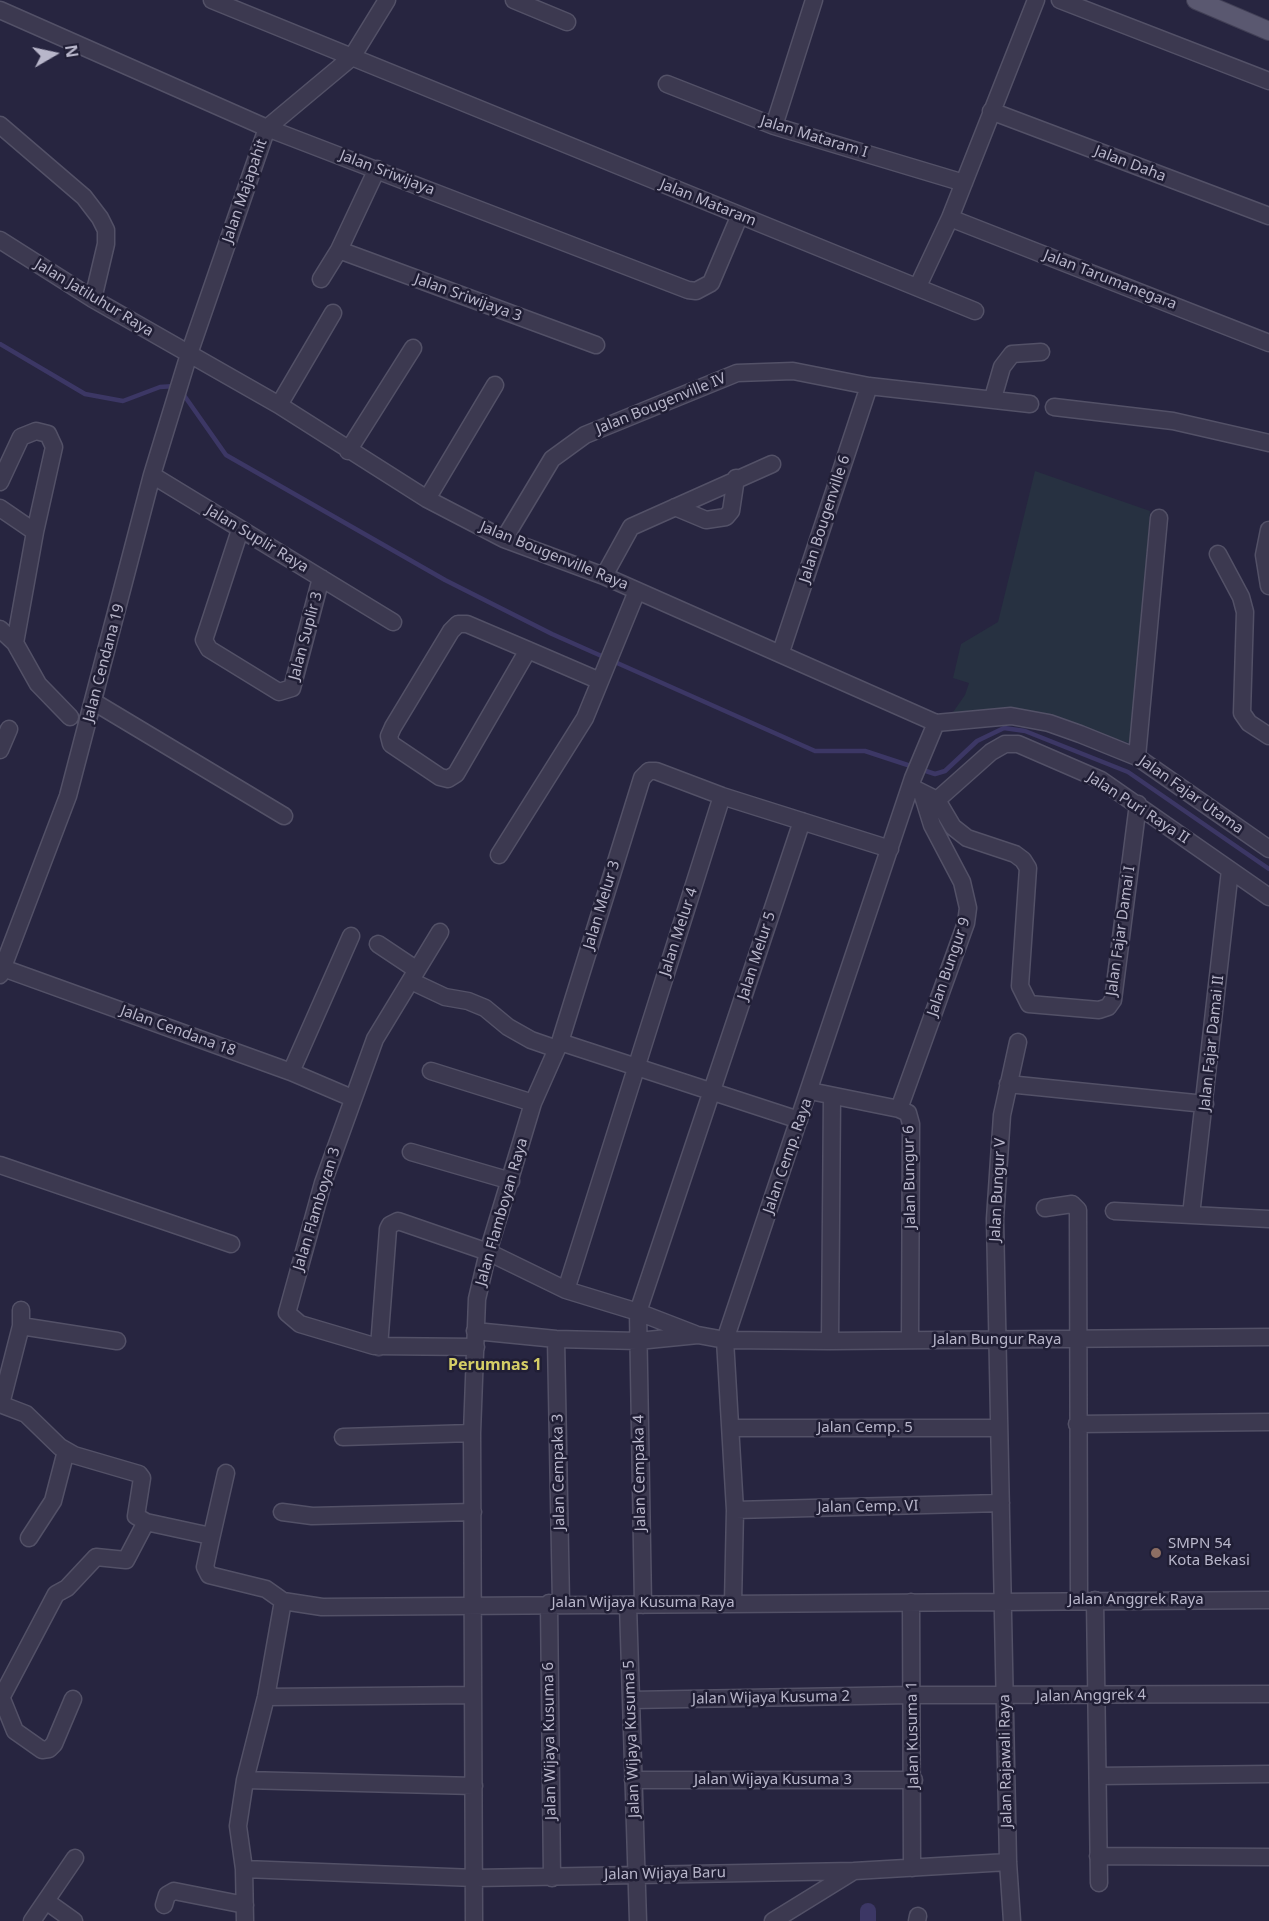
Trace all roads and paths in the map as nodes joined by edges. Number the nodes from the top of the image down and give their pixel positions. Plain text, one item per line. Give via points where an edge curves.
1 (212, 0) edge
2 (387, 0) edge
3 (514, 0) edge
4 (814, 0) edge
5 (1036, 0) edge
6 (1060, 0) edge
7 (1206, 2) edge
8 (0, 9) edge
9 (567, 22) dead end
10 (1269, 31) edge
11 (352, 57) junction
12 (1269, 81) edge
13 (667, 84) dead end
14 (992, 111) junction
15 (0, 125) edge
16 (774, 126) junction
17 (267, 128) junction
18 (376, 169) junction
19 (964, 183) junction
20 (1269, 216) edge
21 (740, 217) junction
22 (950, 218) junction
23 (0, 240) edge
24 (339, 250) junction
25 (321, 279) dead end
26 (918, 286) junction
27 (93, 299) junction
28 (975, 311) dead end
29 (333, 313) dead end
30 (1269, 343) edge
31 (596, 345) dead end
32 (413, 348) dead end
33 (1041, 352) dead end
34 (189, 354) junction
35 (495, 385) dead end
36 (869, 386) junction
37 (993, 398) junction
38 (1030, 404) dead end
39 (279, 405) junction
40 (1054, 407) dead end
41 (1269, 443) edge
42 (348, 451) junction
43 (772, 464) dead end
44 (152, 475) junction
45 (736, 478) junction
46 (0, 482) edge
47 (427, 499) junction
48 (675, 507) junction
49 (0, 508) edge
50 (1159, 518) dead end
51 (240, 530) junction
52 (1269, 530) edge
53 (35, 532) junction
54 (504, 539) junction
55 (1218, 554) dead end
56 (604, 576) junction
57 (321, 578) junction
58 (1269, 586) edge
59 (637, 591) junction
60 (393, 622) dead end
61 (0, 628) edge
62 (15, 643) junction
63 (528, 650) junction
64 (781, 652) junction
65 (602, 674) junction
66 (94, 702) junction
67 (70, 717) dead end
68 (936, 723) junction
69 (9, 729) dead end
70 (1269, 736) edge
71 (0, 750) edge
72 (1137, 757) junction
73 (921, 789) junction
74 (722, 796) junction
75 (1138, 804) junction
76 (284, 816) dead end
77 (802, 821) junction
78 (890, 849) junction
79 (1269, 849) edge
80 (500, 855) dead end
81 (1230, 870) junction
82 (1269, 897) edge
83 (440, 932) dead end
84 (351, 936) dead end
85 (378, 944) dead end
86 (1, 970) edge
87 (414, 975) junction
88 (1018, 1042) dead end
89 (559, 1046) junction
90 (636, 1068) junction
91 (431, 1071) dead end
92 (291, 1072) junction
93 (1008, 1084) junction
94 (810, 1090) junction
95 (712, 1092) junction
96 (832, 1096) junction
97 (352, 1098) junction
98 (533, 1103) junction
99 (1205, 1104) junction
100 (899, 1109) junction
101 (799, 1120) junction
102 (411, 1152) dead end
103 (0, 1165) edge
104 (511, 1181) junction
105 (1045, 1208) dead end
106 (1114, 1211) dead end
107 (1191, 1215) junction
108 (1269, 1219) edge
109 (231, 1244) dead end
110 (488, 1252) junction
111 (566, 1290) junction
112 (638, 1312) junction
113 (698, 1335) junction
114 (1269, 1337) edge
115 (476, 1339) junction
116 (997, 1339) junction
117 (556, 1340) junction
118 (725, 1340) junction
119 (910, 1340) junction
120 (1077, 1340) junction
121 (117, 1341) dead end
122 (638, 1341) junction
123 (830, 1341) junction
124 (379, 1347) junction
125 (1, 1404) edge
126 (1269, 1422) edge
127 (1077, 1424) junction
128 (731, 1428) junction
129 (999, 1428) junction
130 (472, 1433) junction
131 (343, 1437) dead end
132 (66, 1451) junction
133 (226, 1473) dead end
134 (1001, 1503) junction
135 (735, 1510) junction
136 (282, 1512) dead end
137 (473, 1512) junction
138 (146, 1522) junction
139 (29, 1538) dead end
140 (211, 1539) junction
141 (1003, 1600) junction
142 (1087, 1600) junction
143 (1269, 1600) edge
144 (283, 1601) junction
145 (910, 1602) junction
146 (555, 1603) junction
147 (733, 1603) junction
148 (472, 1605) junction
149 (636, 1605) junction
150 (1269, 1694) edge
151 (473, 1695) junction
152 (912, 1695) junction
153 (1, 1696) edge
154 (1096, 1696) junction
155 (266, 1697) junction
156 (1006, 1697) junction
157 (73, 1700) dead end
158 (631, 1700) junction
159 (1269, 1774) edge
160 (1098, 1776) junction
161 (245, 1780) junction
162 (633, 1780) junction
163 (914, 1780) junction
164 (474, 1786) junction
165 (1098, 1856) junction
166 (1269, 1857) edge
167 (75, 1858) dead end
168 (1008, 1862) junction
169 (912, 1868) junction
170 (244, 1869) junction
171 (854, 1871) junction
172 (637, 1873) junction
173 (475, 1878) junction
174 (552, 1878) junction
175 (1099, 1883) dead end
176 (46, 1901) junction
177 (164, 1905) dead end
178 (245, 1913) edge
179 (1012, 1917) edge
180 (32, 1921) edge
181 (74, 1921) edge
182 (474, 1921) edge
183 (638, 1921) edge
184 (773, 1921) edge

1 - 11 street, Jalan Mataram
2 - 11 street, Jalan Majapahit
3 - 9 street
4 - 16 street
5 - 14 street
6 - 12 street
7 - 10 main road
8 - 17 street, Jalan Sriwijaya
11 - 17 street, Jalan Majapahit
11 - 21 street, Jalan Mataram
13 - 16 street, Jalan Mataram I
14 - 19 street
14 - 20 street, Jalan Daha
15 - 27 street via 84,197 100,218 106,230 106,244
16 - 19 street, Jalan Mataram I
17 - 18 street, Jalan Sriwijaya
17 - 34 street, Jalan Majapahit
18 - 21 street, Jalan Sriwijaya via 696,291 704,289 716,276
18 - 24 street
19 - 22 street
21 - 26 street, Jalan Mataram
22 - 26 street
22 - 30 street, Jalan Tarumanegara
23 - 27 street, Jalan Jatiluhur Raya
24 - 25 street
24 - 31 street, Jalan Sriwijaya 3
26 - 28 street, Jalan Mataram
27 - 34 street, Jalan Jatiluhur Raya
29 - 39 street
32 - 42 street
33 - 37 street via 1012,354 1002,367
34 - 39 street, Jalan Bougenville Raya
34 - 44 street, Jalan Cendana 19
35 - 47 street
36 - 37 street, Jalan Bougenville IV
36 - 54 street, Jalan Bougenville IV via 793,370 736,373 624,418 585,435 552,459
36 - 64 street, Jalan Bougenville 6
37 - 38 street, Jalan Bougenville IV
39 - 42 street, Jalan Bougenville Raya
40 - 41 street via 1173,421
42 - 47 street, Jalan Bougenville Raya
43 - 45 street
44 - 51 street, Jalan Suplir Raya
44 - 66 street, Jalan Cendana 19
45 - 48 street
45 - 48 street via 731,511 726,517 706,520
46 - 53 street via 21,437 31,431 48,434 54,447
47 - 54 street, Jalan Bougenville Raya
48 - 56 street via 631,527
49 - 53 street
50 - 72 street
51 - 57 street, Jalan Suplir Raya
51 - 57 street, Jalan Suplir 3 via 204,640 209,649 279,692 292,688
52 - 58 street via 1264,555
53 - 62 street
54 - 56 street, Jalan Bougenville Raya
55 - 70 street via 1241,597 1245,623 1242,713 1249,723
56 - 59 street, Jalan Bougenville Raya
57 - 60 street, Jalan Suplir Raya
59 - 64 street, Jalan Bougenville Raya
59 - 65 street
61 - 62 street
62 - 67 street via 38,684
63 - 63 street via 456,774 448,779 441,777 391,744 393,727 458,624 468,624
63 - 65 street
64 - 68 street, Jalan Bougenville Raya
65 - 80 street via 585,718
66 - 76 street
66 - 86 street, Jalan Cendana 19 via 68,796
68 - 72 street, Jalan Fajar Utama via 1011,716 1049,723
68 - 73 street, Jalan Cemp. Raya via 922,755
69 - 71 street
72 - 79 street, Jalan Fajar Utama
73 - 75 street, Jalan Puri Raya II via 1005,744 1018,744 1101,780
73 - 75 street, Jalan Fajar Damai I via 960,833 1016,854 1028,868 1020,986 1029,1004 1099,1010 1113,1000
73 - 78 street, Jalan Cemp. Raya
73 - 100 street, Jalan Bungur 9 via 932,825 962,882 968,908
74 - 77 street
74 - 89 street, Jalan Melur 3 via 656,771 648,771 642,778
74 - 90 street, Jalan Melur 4
75 - 81 street, Jalan Puri Raya II
77 - 78 street
77 - 95 street, Jalan Melur 5
78 - 94 street, Jalan Cemp. Raya
81 - 82 street, Jalan Puri Raya II
81 - 99 street, Jalan Fajar Damai II
83 - 87 street, Jalan Flamboyan 3
84 - 92 street
85 - 87 street
86 - 92 street, Jalan Cendana 18
87 - 89 street via 445,997 468,1000 485,1008 523,1036
87 - 97 street, Jalan Flamboyan 3 via 375,1039
88 - 93 street, Jalan Bungur V
89 - 90 street
89 - 98 street, Jalan Flamboyan Raya
90 - 95 street
90 - 111 street, Jalan Melur 4
91 - 98 street
92 - 97 street, Jalan Cendana 18
93 - 99 street
93 - 116 street, Jalan Bungur V via 1002,1115 995,1219
94 - 96 street, Jalan Bungur 6
94 - 101 street, Jalan Cemp. Raya
95 - 101 street
95 - 112 street, Jalan Melur 5
96 - 100 street, Jalan Bungur 6
96 - 123 street
97 - 124 street, Jalan Flamboyan 3 via 323,1183 287,1312 300,1324
98 - 104 street, Jalan Flamboyan Raya
99 - 107 street, Jalan Fajar Damai II
100 - 119 street, Jalan Bungur 6 via 908,1113 911,1124
101 - 118 street, Jalan Cemp. Raya
102 - 104 street
103 - 109 street
104 - 110 street, Jalan Flamboyan Raya
105 - 120 street via 1072,1204 1078,1210
106 - 107 street
107 - 108 street
110 - 111 street
110 - 115 street, Jalan Flamboyan Raya via 477,1299
110 - 124 street via 406,1222 394,1222 388,1229
111 - 112 street
112 - 113 street
112 - 122 street, Jalan Cempaka 4
113 - 118 street, Jalan Bungur Raya
113 - 122 street, Jalan Flamboyan 3
114 - 120 street, Jalan Bungur Raya
115 - 117 street, Jalan Flamboyan 3
115 - 124 street, Jalan Flamboyan 3
115 - 130 street, Jalan Flamboyan Raya
116 - 119 street, Jalan Bungur Raya
116 - 120 street, Jalan Bungur Raya
116 - 129 street, Jalan Bungur V
117 - 122 street, Jalan Flamboyan 3
117 - 146 street, Jalan Cempaka 3
118 - 123 street, Jalan Bungur Raya
118 - 128 street, Jalan Cemp. Raya
119 - 123 street, Jalan Bungur Raya
120 - 127 street
121 - 125 street via 21,1318
122 - 149 street, Jalan Cempaka 4
125 - 132 street via 26,1414
126 - 127 street
127 - 142 street
128 - 129 street, Jalan Cemp. 5
128 - 135 street, Jalan Cemp. Raya
129 - 134 street, Jalan Bungur V
130 - 131 street
130 - 137 street, Jalan Flamboyan Raya
132 - 138 street via 139,1474 142,1478 136,1516
132 - 139 street via 53,1501
133 - 140 street
134 - 135 street, Jalan Cemp. VI
134 - 141 street, Jalan Rajawali Raya
135 - 147 street, Jalan Cemp. Raya
136 - 137 street via 312,1516
137 - 148 street, Jalan Flamboyan Raya
138 - 140 street via 202,1533
138 - 153 street via 126,1560 96,1557 67,1588 56,1594
140 - 144 street, Jalan Wijaya Kusuma Raya via 205,1567 209,1575 266,1589
141 - 142 street, Jalan Anggrek Raya
141 - 145 street, Jalan Wijaya Kusuma Raya
141 - 156 street, Jalan Rajawali Raya
142 - 143 street, Jalan Anggrek Raya
142 - 154 street
144 - 148 street, Jalan Wijaya Kusuma Raya via 322,1607
144 - 155 street
145 - 147 street, Jalan Wijaya Kusuma Raya
145 - 152 street, Jalan Kusuma 1
146 - 148 street, Jalan Wijaya Kusuma Raya
146 - 149 street, Jalan Wijaya Kusuma Raya
146 - 174 street, Jalan Wijaya Kusuma 6
147 - 149 street, Jalan Wijaya Kusuma Raya
148 - 151 street, Jalan Flamboyan Raya
149 - 158 street, Jalan Wijaya Kusuma 5
150 - 154 street, Jalan Anggrek 4
151 - 155 street
151 - 164 street, Jalan Flamboyan Raya
152 - 156 street, Jalan Anggrek 4
152 - 158 street, Jalan Wijaya Kusuma 2
152 - 163 street, Jalan Kusuma 1
153 - 157 street via 15,1731 42,1750 54,1744
154 - 156 street, Jalan Anggrek 4
154 - 160 street
155 - 161 street
156 - 168 street, Jalan Rajawali Raya
158 - 162 street, Jalan Wijaya Kusuma 5
159 - 160 street
160 - 165 street
161 - 164 street
161 - 170 street via 238,1826
162 - 163 street, Jalan Wijaya Kusuma 3
162 - 172 street, Jalan Wijaya Kusuma 5
163 - 169 street, Jalan Kusuma 1
164 - 173 street, Jalan Flamboyan Raya
165 - 166 street
165 - 175 street
167 - 176 street
168 - 169 street, Jalan Wijaya Baru
168 - 179 street, Jalan Rajawali Raya
169 - 171 street, Jalan Wijaya Baru
170 - 173 street, Jalan Wijaya Baru
170 - 178 street
171 - 172 street, Jalan Wijaya Baru
171 - 184 street
172 - 174 street, Jalan Wijaya Baru
172 - 183 street, Jalan Wijaya Kusuma 5
173 - 174 street, Jalan Wijaya Baru
173 - 182 street, Jalan Flamboyan Raya
176 - 180 street
176 - 181 street
177 - 178 street via 167,1894 174,1890

